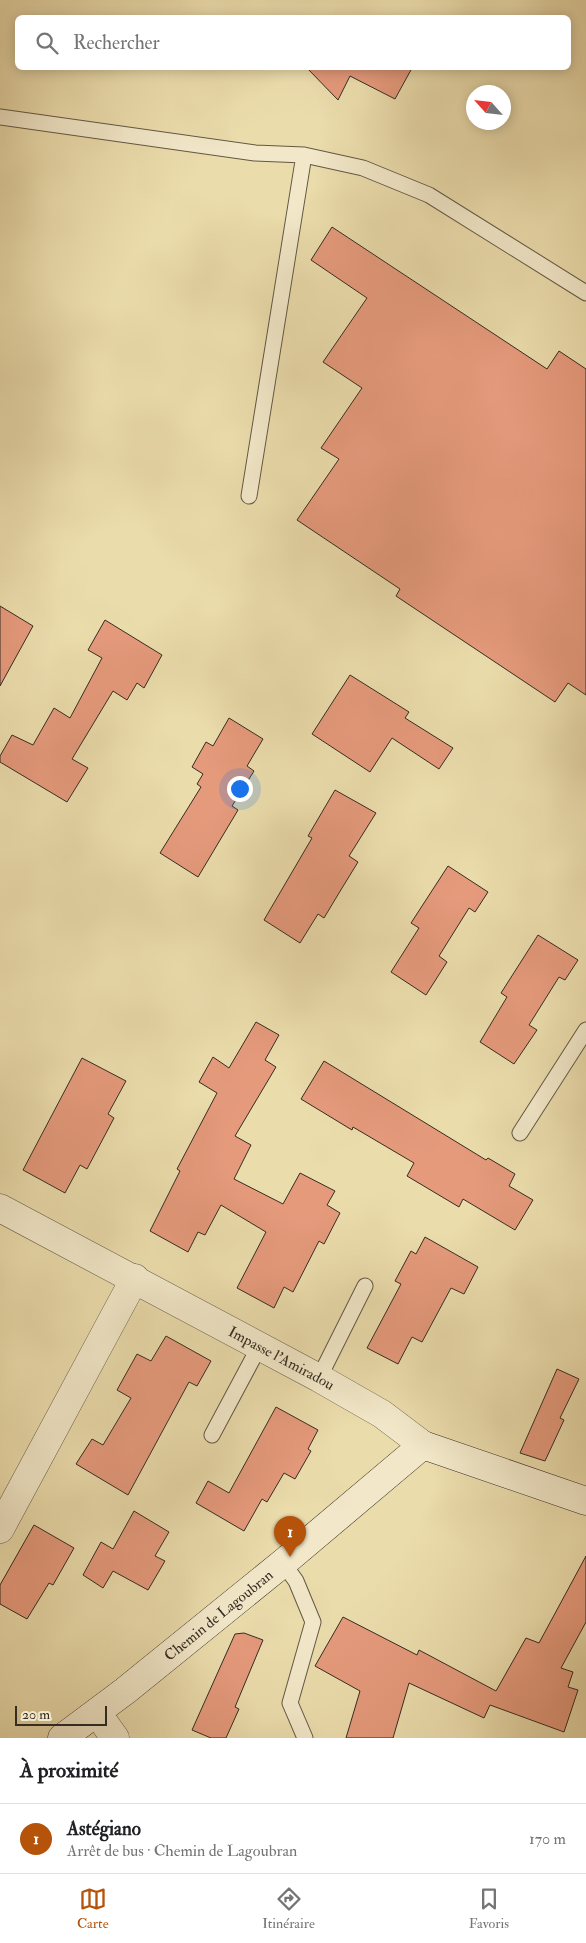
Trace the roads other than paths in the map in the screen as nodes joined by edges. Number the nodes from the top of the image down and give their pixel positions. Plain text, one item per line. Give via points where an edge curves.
1 (0, 117) edge
2 (304, 155) junction
3 (586, 293) edge
4 (250, 496) dead end
5 (586, 1030) edge
6 (520, 1133) dead end
7 (0, 1208) edge
8 (135, 1278) junction
9 (365, 1286) dead end
10 (259, 1346) junction
11 (319, 1378) junction
12 (212, 1435) dead end
13 (423, 1445) junction
14 (586, 1501) edge
15 (0, 1529) edge
16 (283, 1563) junction
17 (97, 1713) junction
18 (62, 1738) edge
19 (115, 1738) edge
20 (305, 1738) edge

1 - 2 lane via 255,153
2 - 3 lane via 363,168 429,195
2 - 4 lane
5 - 6 lane
7 - 8 street, Impasse l'Amiradou
8 - 10 street, Impasse l'Amiradou
8 - 15 street
9 - 11 lane
10 - 11 street, Impasse l'Amiradou
10 - 12 lane
11 - 13 street, Impasse l'Amiradou via 382,1414
13 - 14 street
13 - 16 street, Chemin de Lagoubran
16 - 17 street, Chemin de Lagoubran
16 - 20 lane via 296,1581 314,1622 290,1703
17 - 18 street, Chemin de Lagoubran
17 - 19 street

